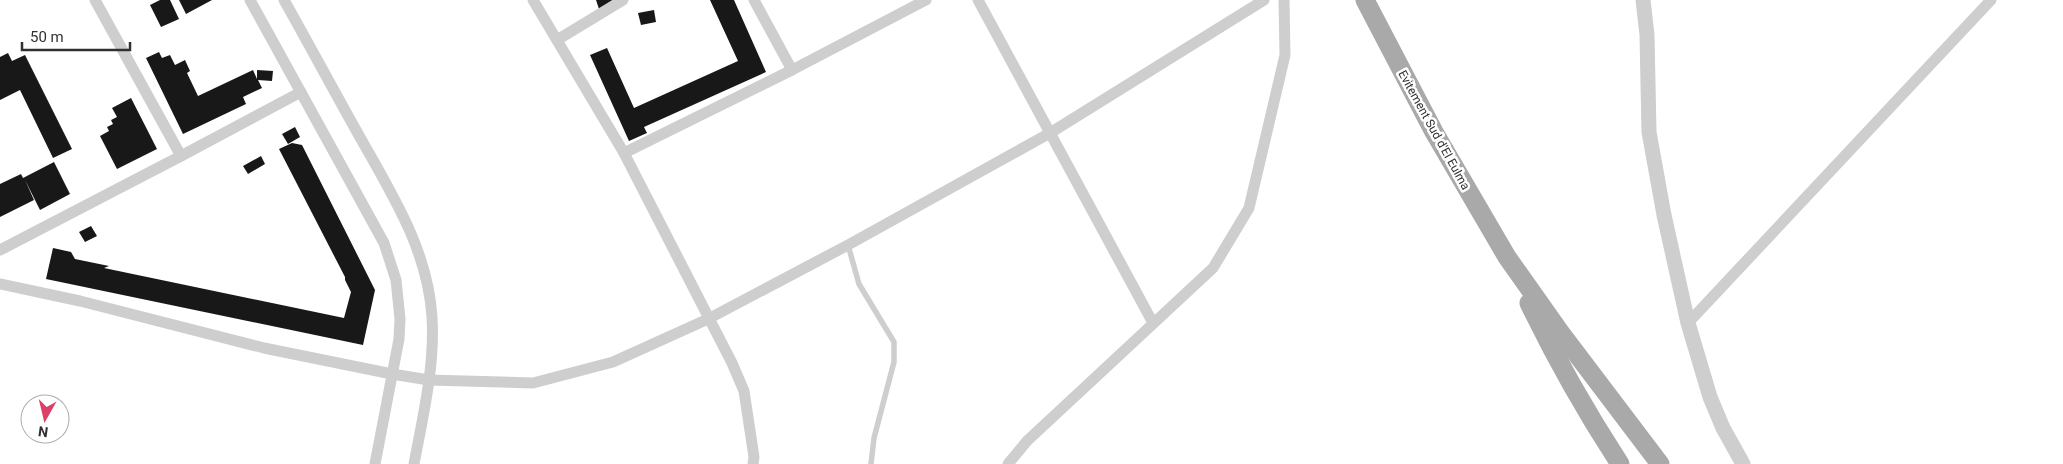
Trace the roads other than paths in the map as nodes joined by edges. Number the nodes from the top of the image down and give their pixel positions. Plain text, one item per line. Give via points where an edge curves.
1 (95, 0) edge
2 (250, 0) edge
3 (284, 0) edge
4 (533, 0) edge
5 (623, 0) edge
6 (755, 0) edge
7 (926, 0) edge
8 (978, 0) edge
9 (1264, 0) edge
10 (1284, 0) edge
11 (1364, 0) edge
12 (1643, 0) edge
13 (1991, 0) edge
14 (557, 40) junction
15 (792, 70) junction
16 (301, 92) junction
17 (1050, 133) junction
18 (624, 153) junction
19 (181, 156) junction
20 (848, 245) junction
21 (0, 250) edge
22 (1507, 257) junction
23 (0, 284) edge
24 (708, 319) junction
25 (1153, 323) junction
26 (1688, 323) junction
27 (392, 374) junction
28 (429, 380) junction
29 (375, 464) edge
30 (414, 464) edge
31 (753, 464) edge
32 (870, 464) edge
33 (1008, 464) edge
34 (1620, 464) edge
35 (1660, 464) edge
36 (1743, 464) edge

1 - 19 street
2 - 16 street
3 - 28 street via 409,225 418,247 430,293 432,316
4 - 14 street
5 - 14 street
6 - 15 street
7 - 15 street
8 - 17 street
9 - 17 street
10 - 25 street via 1285,55 1249,208 1213,268
11 - 22 main road, Evitement Sud d'El Eulma via 1434,132
12 - 26 street via 1649,132
13 - 26 street
14 - 18 street
15 - 18 street
16 - 19 street
16 - 27 street via 384,242 391,261 400,319
17 - 20 street
17 - 25 street
18 - 24 street
19 - 21 street
20 - 24 street
20 - 32 lane via 859,284 894,342 894,362
22 - 34 main road, Evitement Sud d'El Eulma via 1547,341
22 - 35 main road, Evitement Sud d'El Eulma
23 - 27 street via 264,348
24 - 28 street via 612,362 533,383
24 - 31 street via 744,391
25 - 33 street via 1027,441
26 - 36 street via 1710,397
27 - 28 street
27 - 29 street
28 - 30 street

